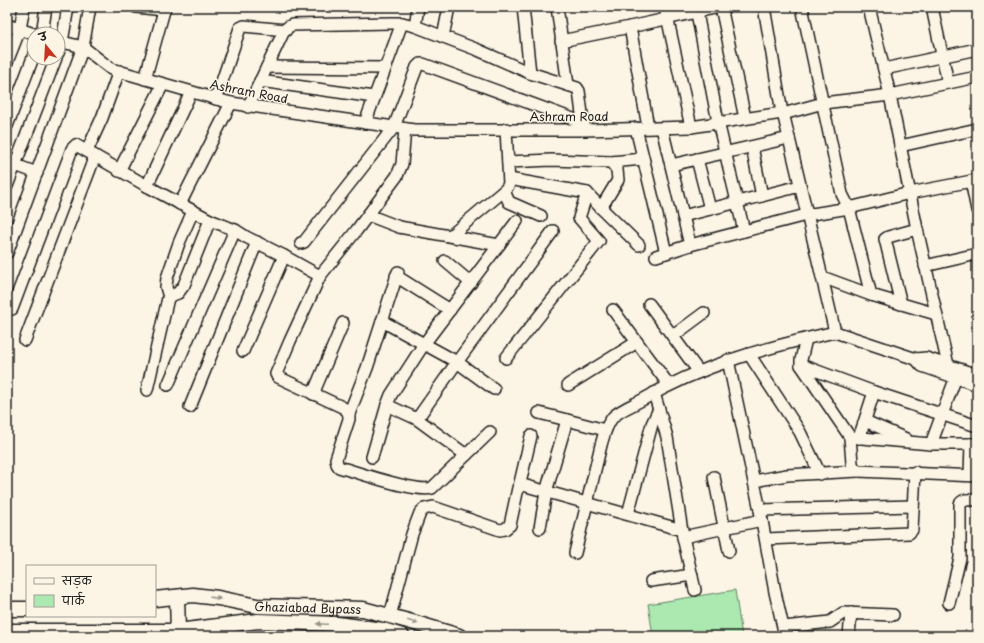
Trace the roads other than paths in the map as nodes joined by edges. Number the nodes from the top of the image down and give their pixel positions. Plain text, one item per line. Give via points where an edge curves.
1 (24, 7) edge
2 (46, 7) edge
3 (68, 7) edge
4 (90, 7) edge
5 (136, 7) edge
6 (418, 7) edge
7 (449, 7) edge
8 (523, 7) edge
9 (557, 7) edge
10 (665, 7) edge
11 (720, 7) edge
12 (764, 7) edge
13 (802, 7) edge
14 (869, 7) edge
15 (932, 7) edge
16 (164, 9) edge
17 (697, 13) junction
18 (667, 19) junction
19 (402, 23) junction
20 (7, 25) edge
21 (43, 26) edge
22 (64, 26) edge
23 (415, 26) junction
24 (630, 27) junction
25 (20, 30) junction
26 (286, 30) junction
27 (26, 32) edge
28 (443, 37) junction
29 (562, 41) junction
30 (66, 43) edge
31 (83, 47) junction
32 (977, 49) edge
33 (943, 56) junction
34 (7, 62) edge
35 (30, 66) edge
36 (53, 66) edge
37 (267, 67) junction
38 (385, 68) junction
39 (884, 69) junction
40 (119, 72) junction
41 (530, 73) junction
42 (977, 77) edge
43 (145, 79) junction
44 (260, 81) junction
45 (948, 83) junction
46 (163, 84) junction
47 (568, 85) junction
48 (191, 92) junction
49 (890, 95) junction
50 (374, 97) junction
51 (216, 99) junction
52 (231, 103) junction
53 (822, 104) junction
54 (248, 107) junction
55 (782, 114) junction
56 (745, 118) junction
57 (718, 122) junction
58 (365, 123) junction
59 (7, 126) edge
60 (691, 126) junction
61 (584, 127) junction
62 (648, 127) junction
63 (400, 128) junction
64 (636, 128) junction
65 (662, 128) junction
66 (506, 129) junction
67 (977, 129) edge
68 (789, 138) junction
69 (900, 146) junction
70 (752, 147) junction
71 (725, 153) junction
72 (91, 154) junction
73 (643, 159) junction
74 (697, 159) junction
75 (508, 162) junction
76 (611, 162) junction
77 (11, 164) edge
78 (671, 165) junction
79 (119, 172) junction
80 (37, 173) junction
81 (508, 180) junction
82 (974, 180) edge
83 (7, 186) edge
84 (147, 186) junction
85 (800, 186) junction
86 (504, 192) junction
87 (910, 193) junction
88 (587, 194) junction
89 (762, 196) junction
90 (737, 202) junction
91 (180, 204) junction
92 (601, 208) junction
93 (849, 208) junction
94 (710, 209) junction
95 (977, 210) edge
96 (193, 211) junction
97 (368, 215) junction
98 (806, 215) junction
99 (540, 216) dead end
100 (683, 216) junction
101 (210, 220) junction
102 (517, 220) dead end
103 (917, 228) junction
104 (235, 230) junction
105 (553, 230) dead end
106 (744, 231) junction
107 (450, 236) junction
108 (257, 242) junction
109 (301, 243) dead end
110 (499, 245) junction
111 (639, 245) dead end
112 (690, 245) junction
113 (7, 253) edge
114 (977, 254) edge
115 (284, 256) junction
116 (445, 261) dead end
117 (925, 266) junction
118 (320, 276) junction
119 (822, 277) junction
120 (471, 283) junction
121 (871, 295) junction
122 (169, 297) junction
123 (649, 304) dead end
124 (901, 304) junction
125 (12, 309) dead end
126 (450, 310) junction
127 (613, 310) dead end
128 (704, 313) dead end
129 (936, 314) junction
130 (382, 322) junction
131 (343, 323) dead end
132 (834, 332) junction
133 (673, 336) junction
134 (806, 339) junction
135 (25, 340) dead end
136 (636, 342) junction
137 (424, 344) junction
138 (243, 351) dead end
139 (748, 354) junction
140 (506, 358) dead end
141 (728, 360) junction
142 (457, 362) junction
143 (801, 365) junction
144 (946, 369) junction
145 (699, 372) junction
146 (977, 375) edge
147 (956, 377) junction
148 (168, 385) dead end
149 (568, 385) dead end
150 (669, 385) junction
151 (977, 385) edge
152 (494, 389) dead end
153 (147, 390) dead end
154 (874, 392) junction
155 (654, 393) junction
156 (314, 394) junction
157 (387, 405) junction
158 (190, 406) dead end
159 (659, 409) junction
160 (539, 412) dead end
161 (349, 414) junction
162 (942, 415) junction
163 (417, 419) junction
164 (567, 420) junction
165 (865, 421) junction
166 (977, 426) edge
167 (605, 430) junction
168 (490, 432) dead end
169 (532, 436) dead end
170 (854, 438) junction
171 (915, 442) junction
172 (931, 444) junction
173 (974, 444) edge
174 (466, 455) junction
175 (372, 457) dead end
176 (858, 471) junction
177 (915, 472) junction
178 (820, 474) junction
179 (974, 476) edge
180 (714, 477) dead end
181 (754, 481) junction
182 (519, 487) junction
183 (432, 488) junction
184 (546, 492) junction
185 (977, 500) edge
186 (586, 504) junction
187 (913, 506) junction
188 (433, 507) junction
189 (628, 514) junction
190 (761, 515) junction
191 (540, 528) dead end
192 (724, 528) junction
193 (682, 534) junction
194 (766, 539) junction
195 (729, 551) dead end
196 (575, 553) dead end
197 (692, 575) junction
198 (651, 581) dead end
199 (695, 590) dead end
200 (177, 598) junction
201 (156, 599) edge
202 (948, 603) dead end
203 (7, 609) edge
204 (26, 609) edge
205 (851, 613) junction
206 (893, 615) dead end
207 (390, 616) junction
208 (7, 631) edge
209 (178, 631) junction
210 (784, 631) edge
211 (445, 634) edge
212 (402, 636) edge
213 (459, 636) edge
214 (849, 636) edge

1 - 25 street
2 - 21 street
3 - 22 street
4 - 31 street
5 - 16 street
6 - 23 street
7 - 28 street
8 - 41 street
9 - 29 street
10 - 18 street
11 - 17 street
11 - 56 street
12 - 55 street
13 - 53 street
14 - 39 street
15 - 33 street
16 - 43 street
17 - 18 street
17 - 57 street
18 - 24 street
18 - 60 street
19 - 23 street
19 - 26 street via 296,24
19 - 38 street
20 - 25 street
23 - 28 street
24 - 29 street
24 - 62 street
25 - 27 street
25 - 34 street
26 - 37 street via 282,33
26 - 51 street via 244,26 240,28
28 - 41 street
29 - 47 street
30 - 31 street, Ashram Road
31 - 40 street, Ashram Road via 111,69
31 - 80 street
32 - 33 street
33 - 39 street
33 - 45 street
35 - 59 street
36 - 77 street
37 - 38 street
37 - 44 street
38 - 50 street
39 - 49 street
40 - 43 street, Ashram Road
40 - 72 street
41 - 47 street
42 - 45 street, Ashram Road
43 - 46 street, Ashram Road
44 - 50 street
44 - 54 street
45 - 49 street, Ashram Road
46 - 48 street, Ashram Road
46 - 79 street
47 - 61 street via 578,89
48 - 51 street, Ashram Road
48 - 84 street
49 - 53 street, Ashram Road
49 - 69 street
50 - 58 street
51 - 52 street, Ashram Road
52 - 54 street, Ashram Road
52 - 91 street
53 - 55 street, Ashram Road
53 - 93 street via 842,194
54 - 58 street, Ashram Road
55 - 56 street, Ashram Road
55 - 68 street
56 - 57 street, Ashram Road
57 - 60 street, Ashram Road
57 - 71 street
58 - 63 street, Ashram Road
60 - 65 street, Ashram Road
61 - 63 street via 420,64
61 - 64 street, Ashram Road
61 - 66 street, Ashram Road
62 - 64 street, Ashram Road
62 - 65 street, Ashram Road
63 - 66 street, Ashram Road
63 - 97 street via 400,170
63 - 109 street
64 - 73 street
65 - 78 street
66 - 75 street
67 - 69 street
68 - 70 street
68 - 85 street
69 - 87 street
70 - 71 street
70 - 89 street
71 - 74 street
71 - 90 street
72 - 79 street
72 - 125 street via 77,146 72,149
72 - 135 street
73 - 76 street
73 - 112 street via 661,254
74 - 78 street
74 - 94 street
75 - 76 street
75 - 81 street
76 - 92 street via 617,170 618,180
77 - 80 street
77 - 83 street
78 - 100 street
79 - 84 street
80 - 113 street
81 - 86 street
81 - 88 street
82 - 87 street
82 - 95 street
84 - 91 street
85 - 89 street
85 - 98 street
86 - 99 street via 510,202
86 - 107 street
87 - 93 street
87 - 103 street
88 - 92 street
88 - 140 street via 579,218 599,241
89 - 90 street
90 - 94 street
90 - 106 street
91 - 96 street
92 - 111 street
93 - 98 street
93 - 121 street
94 - 100 street
96 - 101 street
96 - 122 street via 167,278
97 - 107 street via 399,227
97 - 118 street
98 - 106 street
98 - 119 street
100 - 112 street
101 - 104 street
101 - 122 street via 184,285 178,293
102 - 110 street
103 - 117 street
103 - 124 street via 885,239
104 - 108 street
104 - 148 street
105 - 142 street
106 - 112 street
107 - 110 street
108 - 115 street
108 - 158 street
110 - 120 street
114 - 117 street
115 - 118 street
115 - 138 street
116 - 120 street
117 - 129 street
118 - 156 street via 276,372 278,378
119 - 121 street
119 - 132 street
120 - 126 street
121 - 124 street
122 - 153 street
123 - 133 street
124 - 129 street
126 - 130 street via 397,274
126 - 137 street
127 - 136 street
128 - 133 street
129 - 144 street
130 - 137 street
130 - 161 street
131 - 156 street
132 - 134 street
132 - 144 street via 916,359 922,366
133 - 145 street
134 - 139 street
134 - 143 street
136 - 149 street
136 - 150 street
137 - 142 street
137 - 157 street
139 - 141 street
139 - 178 street via 800,432
141 - 145 street
141 - 181 street
142 - 152 street
142 - 163 street
143 - 154 street
143 - 170 street
144 - 146 street
144 - 147 street
145 - 150 street
147 - 151 street
147 - 162 street
150 - 155 street
154 - 162 street
154 - 165 street
155 - 159 street
155 - 167 street via 614,416
156 - 161 street via 342,407
157 - 163 street
157 - 175 street
159 - 189 street via 652,424
159 - 193 street via 667,437
160 - 164 street
161 - 183 street via 336,459 339,467 393,483 426,490
162 - 166 street
162 - 172 street
163 - 174 street
164 - 167 street
164 - 184 street
165 - 170 street
165 - 171 street
167 - 186 street
168 - 174 street
169 - 182 street
170 - 171 street
170 - 176 street via 852,463
171 - 172 street
172 - 173 street
173 - 179 street
174 - 183 street
176 - 177 street
176 - 178 street
177 - 179 street
177 - 187 street
178 - 181 street via 787,475
180 - 192 street
181 - 190 street
182 - 184 street via 523,485
182 - 188 street via 510,525 505,529 500,530
183 - 188 street
184 - 186 street
184 - 191 street
185 - 202 street via 965,500 960,504 960,558
186 - 189 street
186 - 196 street
187 - 190 street
187 - 194 street via 912,530 908,534
188 - 207 street via 420,513
189 - 193 street
190 - 192 street
190 - 194 street
192 - 193 street
192 - 195 street
193 - 197 street
194 - 210 street
197 - 198 street
197 - 199 street
200 - 201 main road, Ghaziabad Bypass
200 -> 207 main road, Ghaziabad Bypass via 193,595 257,606 363,608
200 - 209 main road
203 - 204 main road
205 - 206 street
205 - 210 street via 842,614 830,622
205 - 214 street
207 -> 211 main road, Ghaziabad Bypass
208 - 209 main road, Ghaziabad Bypass
212 -> 209 main road, Ghaziabad Bypass via 383,630 337,624 258,621
211 - 213 main road, Ghaziabad Bypass

